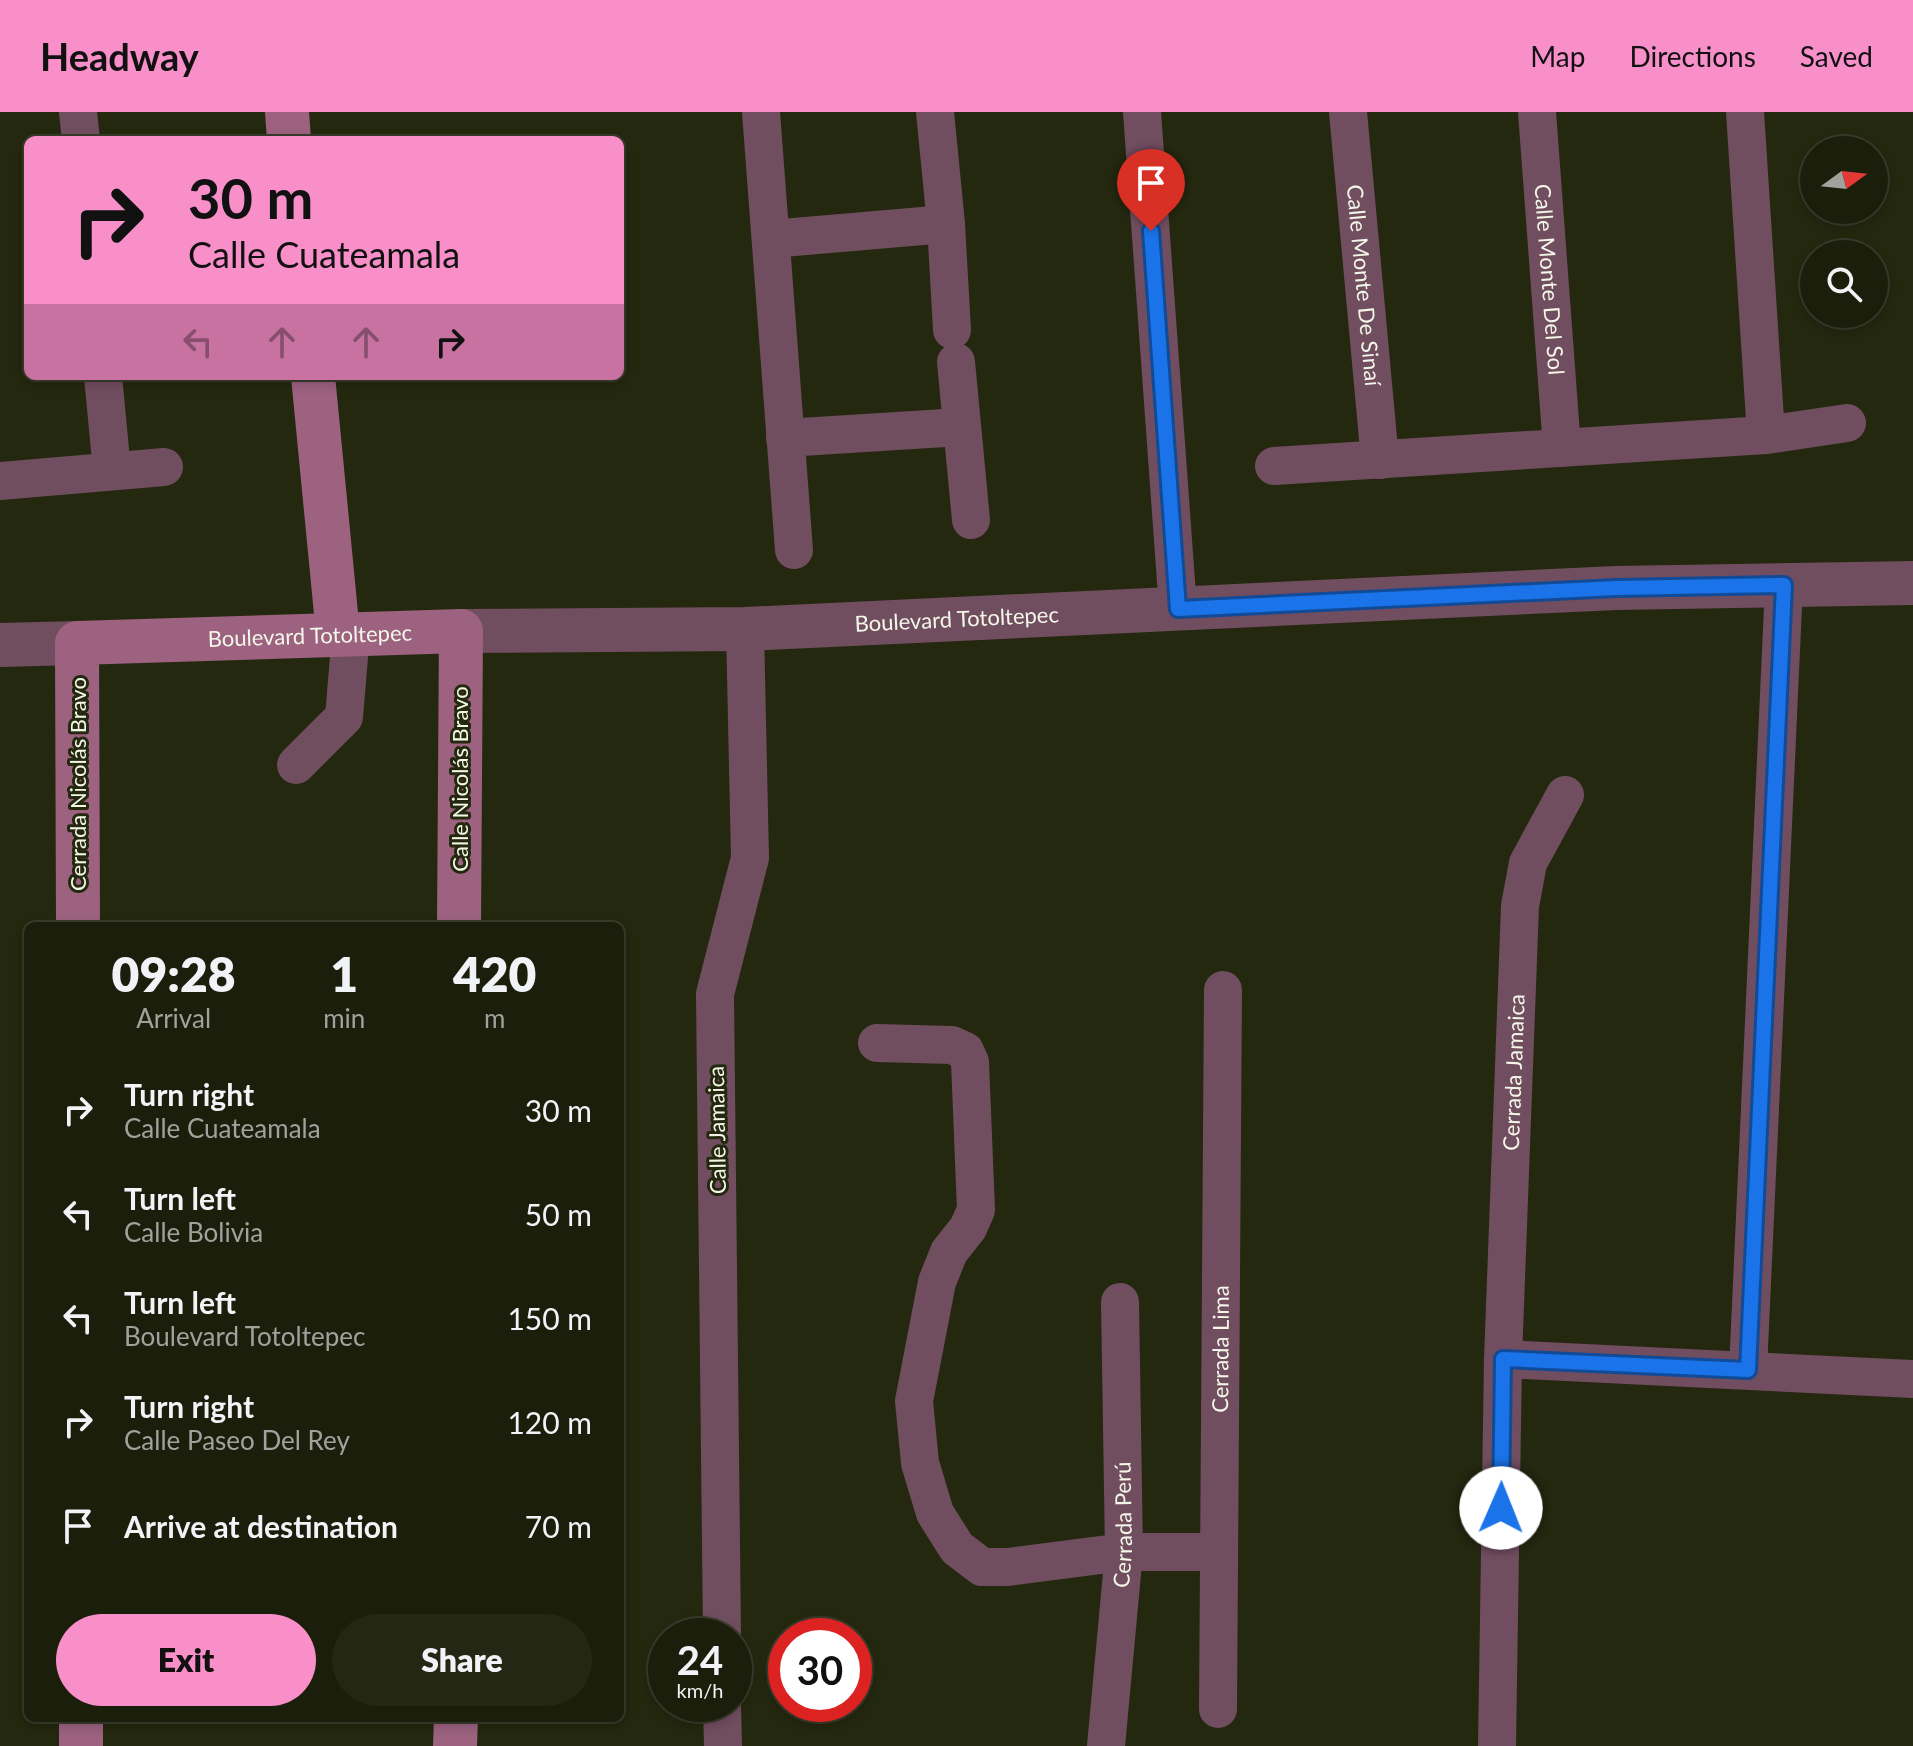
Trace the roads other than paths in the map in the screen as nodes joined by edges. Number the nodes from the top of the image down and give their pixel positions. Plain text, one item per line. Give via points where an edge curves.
1 (78, 112) edge
2 (287, 112) edge
3 (761, 112) edge
4 (935, 112) edge
5 (1142, 112) edge
6 (1348, 112) edge
7 (1537, 112) edge
8 (1745, 112) edge
9 (81, 136) edge
10 (289, 136) edge
11 (946, 224) junction
12 (771, 239) junction
13 (103, 380) edge
14 (313, 380) edge
15 (1847, 423) dead end
16 (961, 427) junction
17 (1766, 435) junction
18 (785, 438) junction
19 (1562, 448) junction
20 (1380, 460) junction
21 (1274, 466) dead end
22 (164, 467) dead end
23 (112, 471) junction
24 (0, 481) edge
25 (971, 520) dead end
26 (794, 550) dead end
27 (1913, 583) edge
28 (1784, 585) junction
29 (1178, 609) junction
30 (745, 629) junction
31 (461, 631) junction
32 (344, 633) junction
33 (77, 643) junction
34 (0, 645) edge
35 (296, 765) dead end
36 (1565, 795) dead end
37 (78, 922) edge
38 (459, 922) edge
39 (1223, 990) dead end
40 (877, 1043) dead end
41 (1120, 1302) dead end
42 (1503, 1359) junction
43 (1748, 1370) junction
44 (1913, 1379) edge
45 (1124, 1552) junction
46 (1219, 1552) junction
47 (722, 1618) edge
48 (1218, 1709) dead end
49 (81, 1722) edge
50 (456, 1722) edge
51 (722, 1722) edge
52 (81, 1746) edge
53 (455, 1746) edge
54 (723, 1746) edge
55 (1106, 1746) edge
56 (1497, 1746) edge

1 - 9 street
2 - 10 main road
3 - 12 street
4 - 11 street
5 - 29 street
6 - 20 street, Calle Monte De Sinaí
7 - 19 street, Calle Monte Del Sol
8 - 17 street
11 - 12 street
11 - 16 street
12 - 18 street
13 - 23 street
14 - 32 main road
15 - 17 street
16 - 18 street
16 - 25 street
17 - 19 street
18 - 26 street
19 - 20 street
20 - 21 street
22 - 23 street
23 - 24 street
27 - 28 street, Boulevard Totoltepec
28 - 29 street, Boulevard Totoltepec
28 - 43 street
29 - 30 street, Boulevard Totoltepec
30 - 31 street, Boulevard Totoltepec
30 - 47 street, Calle Jamaica via 750,858 715,994
31 - 32 main road, Boulevard Totoltepec
31 - 38 main road, Calle Nicolás Bravo
32 - 33 main road, Boulevard Totoltepec
32 - 35 street via 344,717
33 - 34 street, Boulevard Totoltepec
33 - 37 main road, Cerrada Nicolás Bravo
36 - 42 street, Cerrada Jamaica via 1528,863 1520,906
39 - 46 street, Cerrada Lima
40 - 45 street via 952,1045 965,1051 970,1062 976,1210 937,1282 914,1401 920,1463 935,1513 957,1548 982,1567
41 - 45 street, Cerrada Perú
42 - 43 street
42 - 56 street, Cerrada Jamaica
43 - 44 street
45 - 46 street
45 - 55 street, Cerrada Perú
46 - 48 street, Cerrada Lima
49 - 52 main road
50 - 53 main road
51 - 54 street

